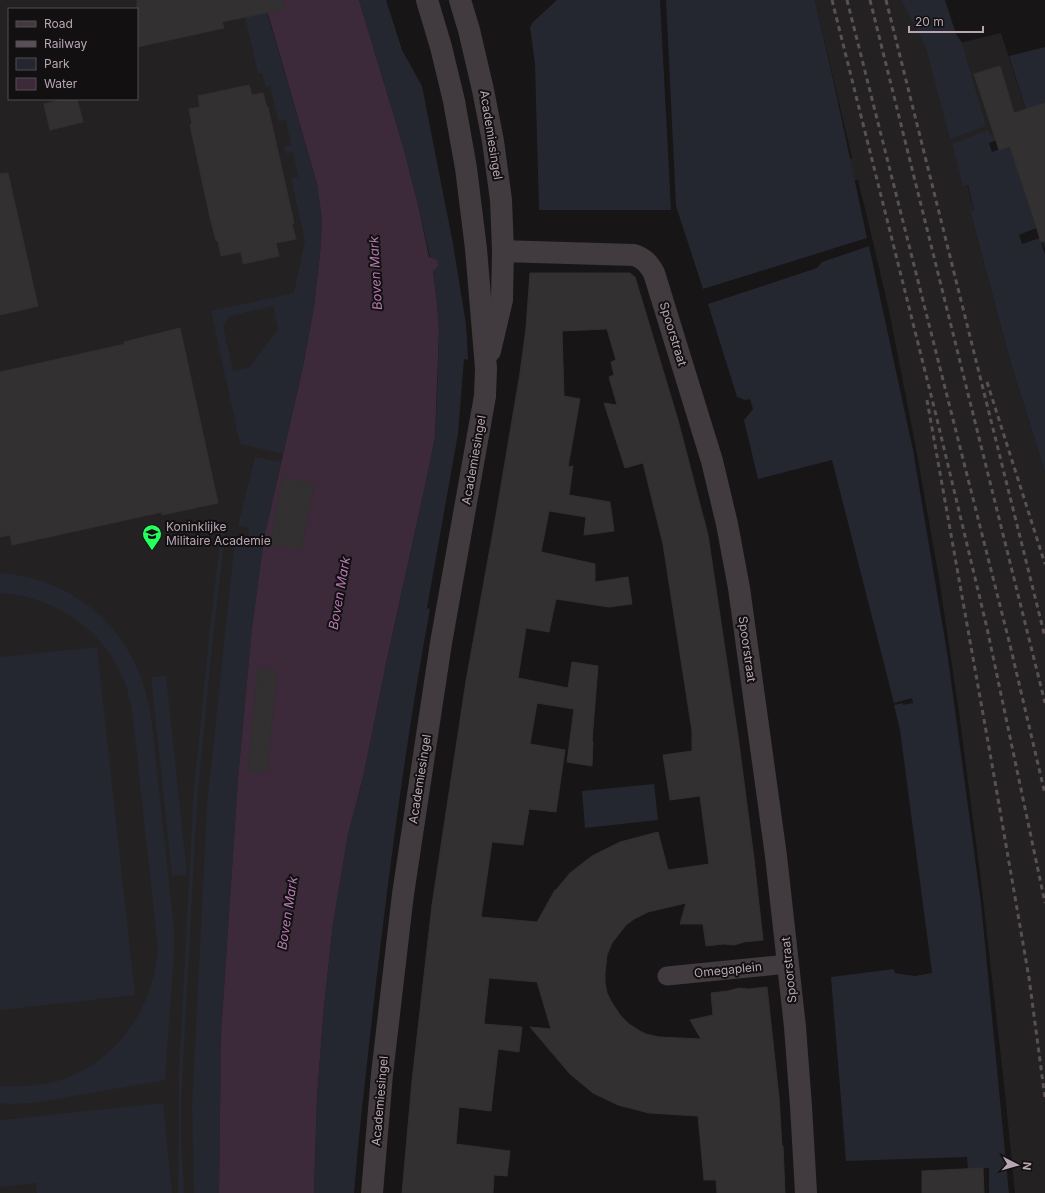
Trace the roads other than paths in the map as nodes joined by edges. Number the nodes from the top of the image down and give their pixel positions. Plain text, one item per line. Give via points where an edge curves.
1 (427, 0) edge
2 (460, 0) edge
3 (503, 251) junction
4 (486, 368) junction
5 (788, 964) junction
6 (667, 976) dead end
7 (372, 1193) edge
8 (806, 1193) edge

1 - 4 street, Academiesingel via 454,101 466,168
2 - 3 street, Academiesingel via 484,90 493,141 501,200
3 - 4 street, Academiesingel via 502,300
3 - 5 street, Spoorstraat via 634,254 649,263 654,273 712,461 730,539 770,808
4 - 7 street, Academiesingel via 485,396 442,643 403,894 383,1066
5 - 6 street, Omegaplein
5 - 8 street, Spoorstraat

